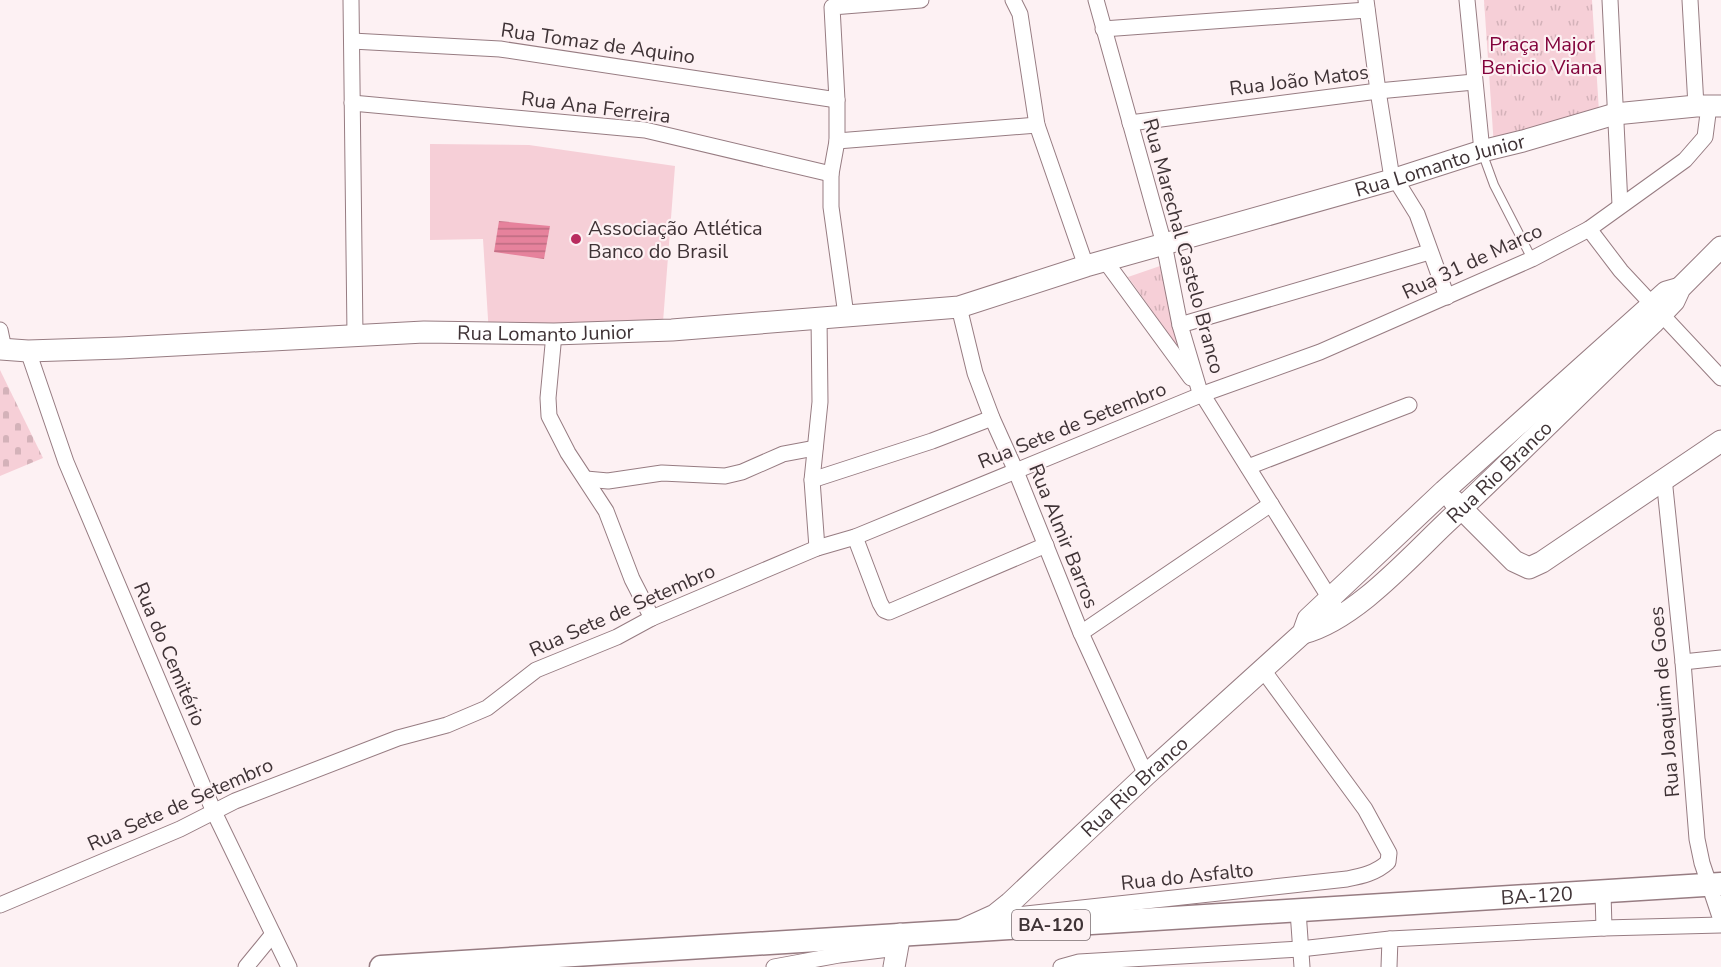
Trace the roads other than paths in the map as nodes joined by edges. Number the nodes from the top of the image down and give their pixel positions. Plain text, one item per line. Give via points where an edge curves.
1 (351, 0) edge
2 (921, 0) edge
3 (1013, 0) edge
4 (1096, 0) edge
5 (1467, 0) edge
6 (1610, 0) edge
7 (1690, 0) edge
8 (832, 4) edge
9 (1367, 5) edge
10 (1103, 29) junction
11 (351, 41) junction
12 (1474, 82) junction
13 (1377, 91) junction
14 (837, 100) junction
15 (352, 103) junction
16 (1709, 106) edge
17 (1615, 114) junction
18 (1130, 123) junction
19 (1037, 125) junction
20 (837, 141) junction
21 (1482, 151) junction
22 (831, 174) junction
23 (1395, 179) junction
24 (1620, 205) junction
25 (1590, 229) junction
26 (1164, 244) junction
27 (1721, 247) edge
28 (1429, 252) junction
29 (1532, 259) junction
30 (1096, 264) junction
31 (1447, 297) junction
32 (959, 307) junction
33 (1657, 310) junction
34 (846, 315) junction
35 (819, 317) junction
36 (1180, 325) junction
37 (554, 334) junction
38 (356, 335) junction
39 (1, 343) edge
40 (28, 351) junction
41 (1721, 378) edge
42 (1201, 391) junction
43 (1410, 405) dead end
44 (992, 418) junction
45 (1721, 441) edge
46 (815, 448) junction
47 (1248, 467) junction
48 (1016, 469) junction
49 (1664, 478) junction
50 (586, 479) junction
51 (812, 480) junction
52 (1444, 491) junction
53 (1271, 504) junction
54 (1461, 509) junction
55 (855, 537) junction
56 (1046, 545) junction
57 (817, 548) junction
58 (1335, 607) junction
59 (652, 618) junction
60 (1081, 633) junction
61 (1721, 658) edge
62 (1683, 662) junction
63 (1263, 670) junction
64 (1146, 775) junction
65 (214, 812) junction
66 (1716, 885) edge
67 (1603, 893) junction
68 (0, 905) edge
69 (1298, 911) junction
70 (987, 918) junction
71 (1721, 920) edge
72 (1721, 925) edge
73 (1604, 928) junction
74 (961, 930) junction
75 (273, 933) junction
76 (1390, 939) junction
77 (1300, 949) junction
78 (897, 950) edge
79 (1194, 962) edge
80 (246, 967) edge
81 (289, 967) edge
82 (389, 967) edge
83 (774, 967) edge
84 (1061, 967) edge
85 (1302, 967) edge
86 (1389, 967) edge

1 - 11 street
2 - 8 street
3 - 19 street via 1020,14
4 - 10 street, Rua Marechal Castelo Branco
5 - 12 street
6 - 17 street
7 - 16 street, Rua 31 de Marco
8 - 14 street
9 - 10 street
9 - 13 street
10 - 18 street, Rua Marechal Castelo Branco
11 - 14 street, Rua Tomaz de Aquino via 500,49
11 - 15 street
12 - 13 street, Rua João Matos
12 - 21 street
13 - 18 street, Rua João Matos
13 - 23 street via 1387,157
14 - 20 street
15 - 22 street, Rua Ana Ferreira via 645,130
15 - 38 street
16 - 17 street, Rua Lomanto Junior
16 - 24 street, Rua 31 de Marco via 1705,137 1698,147
17 - 21 street, Rua Lomanto Junior
17 - 24 street
18 - 26 street, Rua Marechal Castelo Branco
19 - 20 street
19 - 30 street
20 - 22 street
21 - 23 street, Rua Lomanto Junior
21 - 29 lane via 1494,185
22 - 34 street via 831,207
23 - 26 street, Rua Lomanto Junior
23 - 28 street via 1417,214
24 - 25 street, Rua 31 de Marco
25 - 29 street, Rua 31 de Marco
25 - 33 street
26 - 30 street, Rua Lomanto Junior
26 - 36 street, Rua Marechal Castelo Branco
27 - 33 street, Rua Rio Branco via 1680,288 1666,292
28 - 31 street
28 - 36 street
29 - 31 street, Rua 31 de Marco
30 - 32 street, Rua Lomanto Junior
30 - 42 street
31 - 42 street, Rua 31 de Marco via 1320,352
32 - 34 street, Rua Lomanto Junior
32 - 44 street, Rua Almir Barros via 975,373
33 - 41 street
33 - 52 street, Rua Rio Branco
33 - 54 street, Rua Rio Branco
34 - 35 street, Rua Lomanto Junior
35 - 37 street, Rua Lomanto Junior via 672,330
35 - 46 street via 820,402
36 - 42 street, Rua Marechal Castelo Branco
37 - 38 street, Rua Lomanto Junior
37 - 50 street via 549,416
38 - 40 street, Rua Lomanto Junior
39 - 40 street, Rua Lomanto Junior
40 - 65 street, Rua do Cemitério via 66,462
42 - 47 street, Rua Marechal Castelo Branco
42 - 48 street, Rua Sete de Setembro
43 - 47 street
44 - 48 street, Rua Almir Barros
44 - 51 street
45 - 49 street
46 - 50 street via 783,454 725,476 662,473 608,481
46 - 51 street
47 - 53 street, Rua Marechal Castelo Branco
48 - 55 street, Rua Sete de Setembro
48 - 56 street, Rua Almir Barros
49 - 54 street via 1535,567 1524,568 1514,561
49 - 62 street, Rua Joaquim de Goes
50 - 59 street via 606,511
51 - 57 street
52 - 54 street
52 - 58 street, Rua Rio Branco
53 - 58 street, Rua Marechal Castelo Branco
53 - 60 street
54 - 58 street, Rua Rio Branco via 1380,585
55 - 56 street via 879,603 888,612
55 - 57 street, Rua Sete de Setembro
56 - 60 street, Rua Almir Barros
57 - 59 street, Rua Sete de Setembro
58 - 63 street, Rua Rio Branco via 1308,619 1302,633
59 - 65 street, Rua Sete de Setembro via 617,637 536,670 487,708 447,725 398,738
60 - 64 street, Rua Almir Barros
61 - 62 street
62 - 66 street, Rua Joaquim de Goes via 1697,839 1702,863
63 - 64 street, Rua Rio Branco
63 - 70 street, Rua do Asfalto via 1365,808 1389,853 1388,862 1370,874 1347,879
64 - 70 street, Rua Rio Branco via 1010,903
65 - 68 street, Rua Sete de Setembro
65 - 75 street, Rua do Cemitério
66 - 67 main road, BA-120 / BA-120
66 - 71 street, Rua Joaquim de Goes
67 - 69 main road, BA-120 / BA-120
67 - 73 street
69 - 74 main road, BA-120 / BA-120
69 - 77 street
70 - 74 street, Rua Rio Branco
72 - 73 street
73 - 76 street
74 - 78 main road, BA-120 / BA-120
75 - 80 street
75 - 81 street, Rua do Cemitério
76 - 77 street
76 - 86 street
77 - 79 street
77 - 85 street
78 - 82 main road, BA-120 / BA-120
78 - 83 street
79 - 84 street via 1079,962

